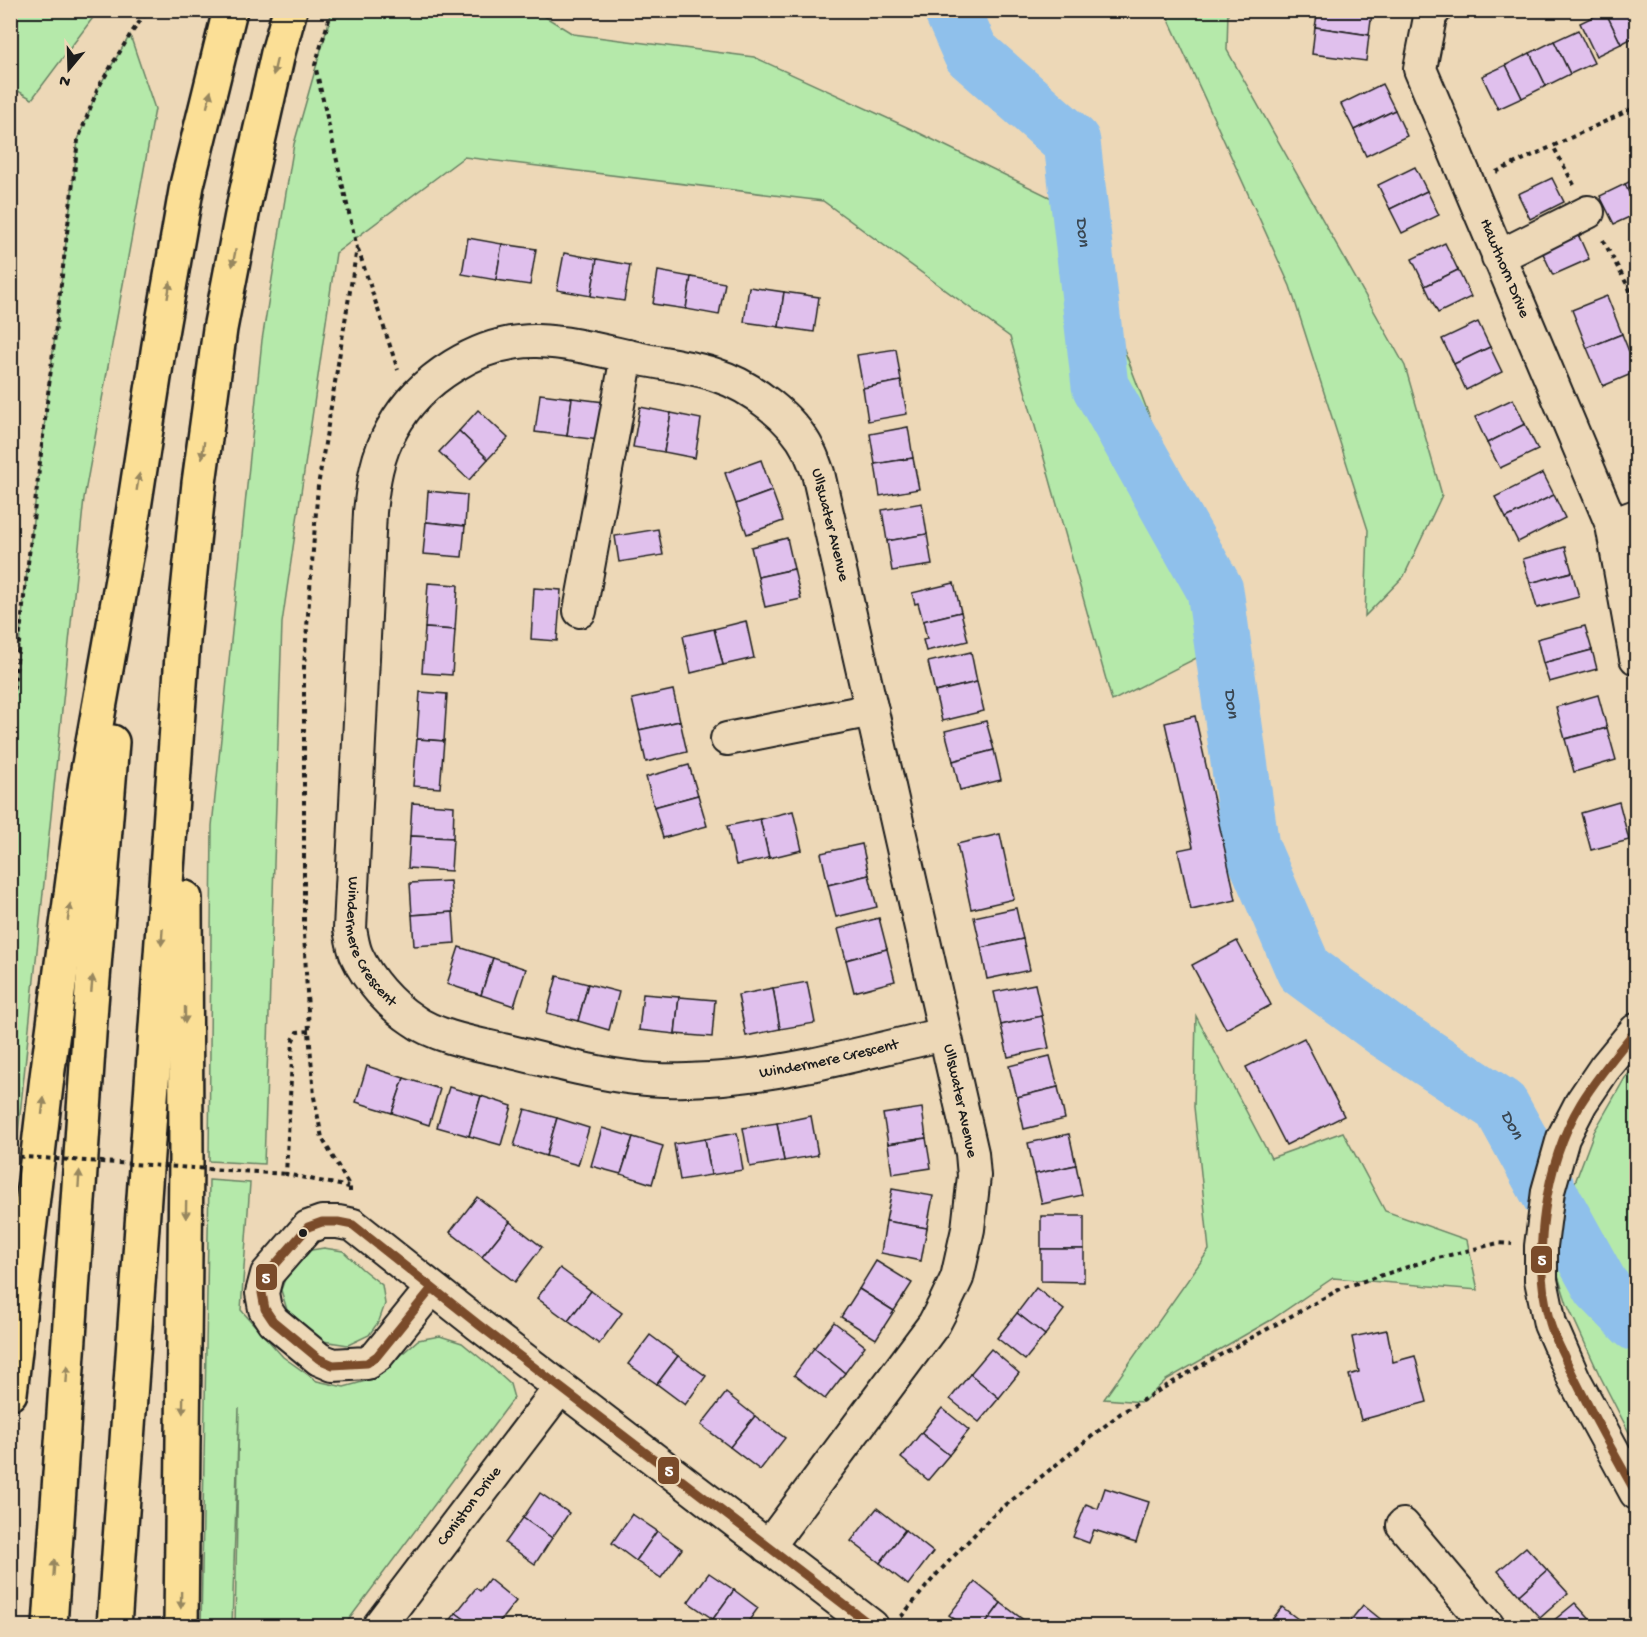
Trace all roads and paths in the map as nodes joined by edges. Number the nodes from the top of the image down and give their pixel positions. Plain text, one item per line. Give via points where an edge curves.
1 (148, 10) edge
2 (230, 10) edge
3 (290, 10) edge
4 (332, 10) edge
5 (1435, 10) edge
6 (1553, 146) dead end
7 (1468, 185) junction
8 (1588, 212) dead end
9 (357, 248) junction
10 (1498, 257) junction
11 (479, 353) joint
12 (627, 356) junction
13 (409, 404) junction
14 (1624, 521) edge
15 (129, 540) junction
16 (580, 611) dead end
17 (183, 641) junction
18 (1636, 658) edge
19 (872, 710) junction
20 (10, 724) edge
21 (727, 739) dead end
22 (309, 1030) junction
23 (1636, 1030) edge
24 (945, 1034) junction
25 (10, 1156) edge
26 (286, 1174) junction
27 (350, 1187) junction
28 (353, 1226) junction
29 (1540, 1246) junction
30 (432, 1288) junction
31 (560, 1388) junction
32 (10, 1393) edge
33 (1636, 1493) edge
34 (1402, 1525) dead end
35 (768, 1547) junction
36 (886, 1622) edge
37 (50, 1626) edge
38 (114, 1626) edge
39 (181, 1626) edge
40 (379, 1626) edge
41 (1488, 1626) edge

1 - 20 path via 98,88 78,140
15 -> 2 highway via 187,184
3 -> 17 highway via 245,199 220,329
4 - 9 path via 315,65
5 - 7 street, Hawthorn Drive via 1431,12 1420,69
6 - 7 path
7 - 10 street, Hawthorn Drive
8 - 10 street
9 - 13 path
9 - 22 path via 318,486 304,666 304,933
10 - 14 street, Hawthorn Drive
11 - 12 street, Ullswater Avenue via 535,341
11 - 13 street, Windermere Crescent via 430,382
12 - 16 street
12 - 19 street, Ullswater Avenue via 716,374 743,386 796,431 818,472
13 - 24 street, Windermere Crescent via 381,454 370,512 350,929 356,955 370,978 414,1022 443,1034 638,1079 721,1078 779,1072
14 - 18 street, Hawthorn Drive
32 -> 15 highway via 84,793
37 -> 15 highway via 90,1004
17 -> 38 highway
17 -> 39 highway via 186,1160
19 - 21 street
19 - 24 street, Ullswater Avenue
22 - 26 path via 297,1032 292,1040
22 - 27 path via 314,1097 322,1138
23 - 29 street via 1604,1069 1563,1137 1548,1191
24 - 35 street, Ullswater Avenue via 974,1176 957,1278 934,1324
25 - 26 path, bridge
26 - 27 path
27 - 28 path
28 - 30 street
28 - 30 street via 322,1222 308,1227 267,1274 262,1293 265,1309 273,1321 319,1359 333,1365 367,1363
29 - 33 street via 1541,1280 1550,1324 1574,1379
29 - 36 path via 1498,1243 1342,1288 1202,1365 1121,1413 992,1516
30 - 31 street
31 - 35 street
31 - 40 street, Coniston Drive
34 - 41 street
35 - 36 street

